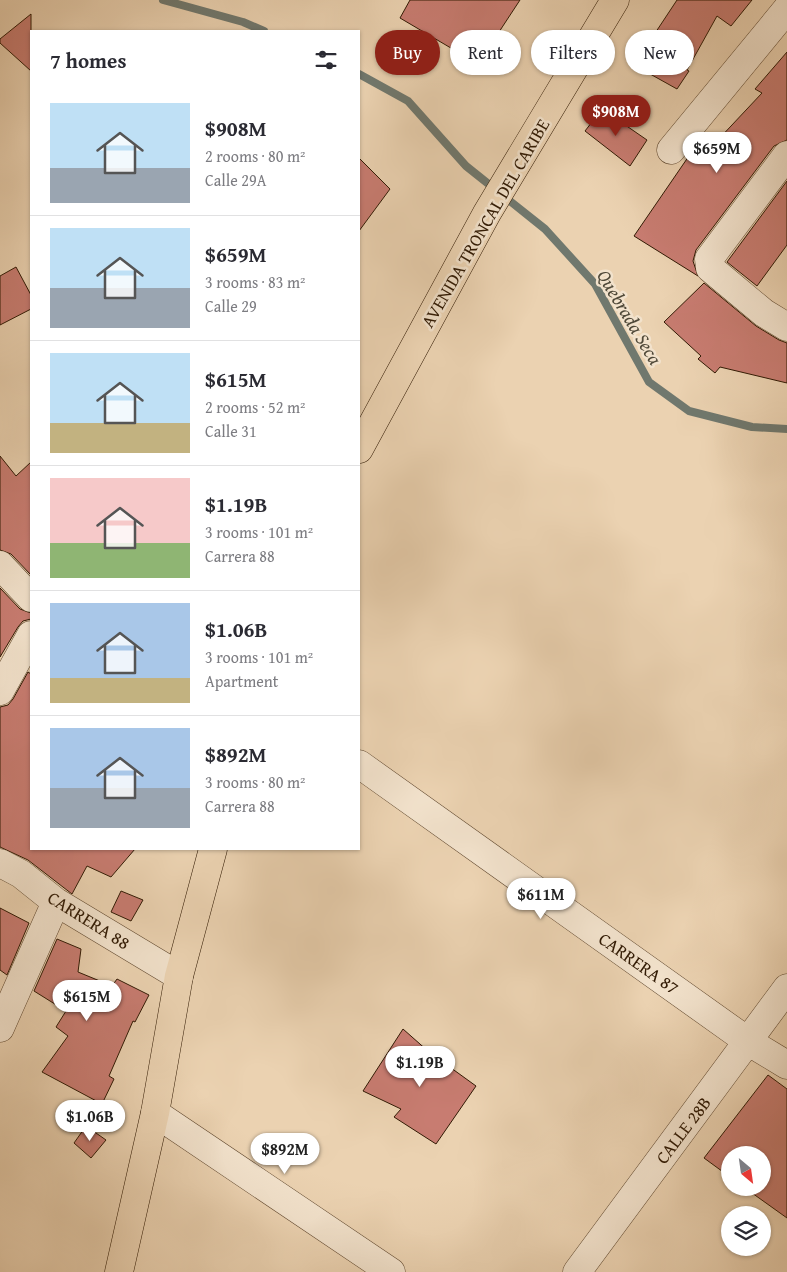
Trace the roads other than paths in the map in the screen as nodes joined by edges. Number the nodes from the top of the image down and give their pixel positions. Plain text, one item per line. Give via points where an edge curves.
1 (615, 0) edge
2 (787, 9) edge
3 (671, 150) dead end
4 (787, 155) edge
5 (787, 327) edge
6 (360, 447) edge
7 (0, 565) edge
8 (30, 597) edge
9 (30, 637) edge
10 (0, 691) edge
11 (360, 765) edge
12 (213, 850) edge
13 (0, 863) edge
14 (56, 902) junction
15 (179, 976) junction
16 (787, 988) edge
17 (0, 1028) edge
18 (749, 1042) junction
19 (787, 1065) edge
20 (155, 1113) junction
21 (119, 1272) edge
22 (391, 1272) edge
23 (577, 1272) edge

1 - 6 highway, AVENIDA TRONCAL DEL CARIBE via 487,213
2 - 3 street
4 - 5 street via 709,259 710,268 764,313
7 - 8 street
9 - 10 street
11 - 18 street, CARRERA 87
12 - 15 highway
13 - 14 street, CARRERA 88 via 21,874
14 - 15 street, CARRERA 88
14 - 17 street
15 - 20 highway
16 - 18 street, CALLE 28B
18 - 19 street, CARRERA 87
18 - 23 street, CALLE 28B
20 - 21 highway
20 - 22 street

